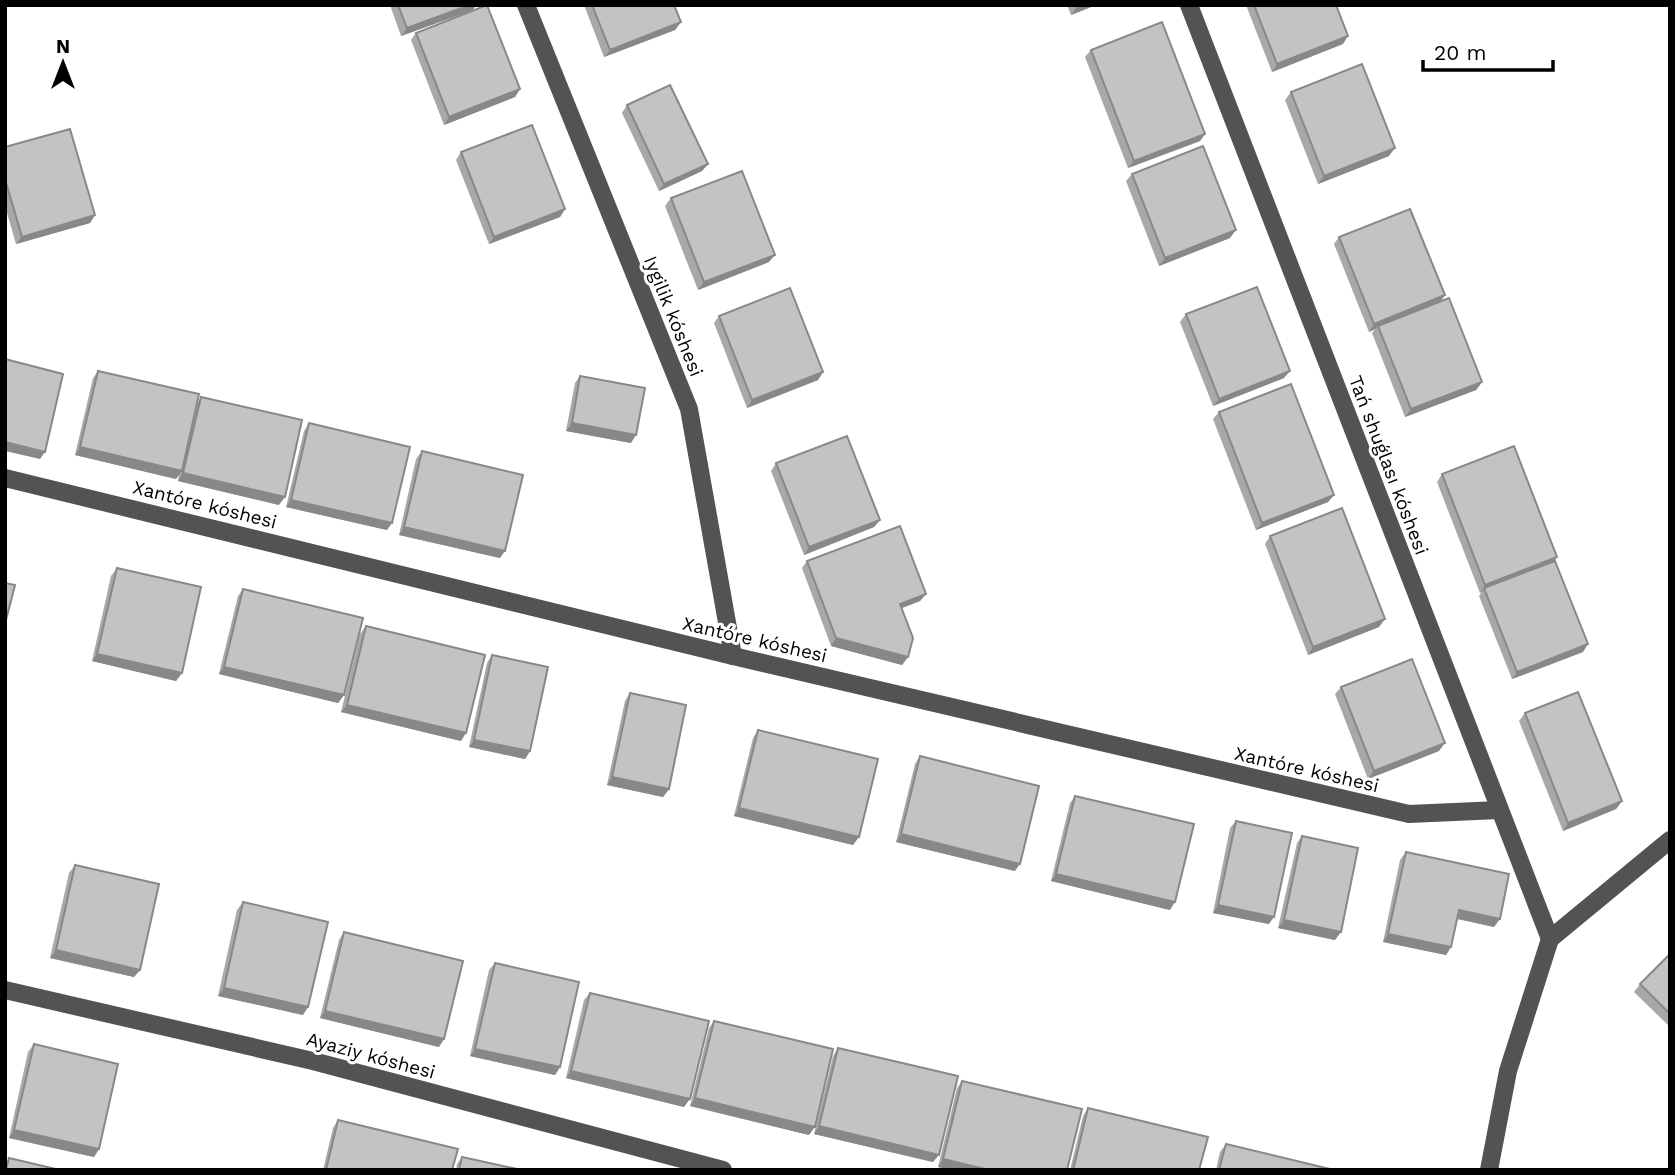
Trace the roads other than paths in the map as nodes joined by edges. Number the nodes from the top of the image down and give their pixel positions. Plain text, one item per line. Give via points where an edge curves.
1 (526, 5) edge
2 (1189, 5) edge
3 (5, 478) edge
4 (733, 656) junction
5 (1499, 810) junction
6 (1670, 841) edge
7 (1550, 939) junction
8 (5, 990) edge
9 (723, 1170) edge
10 (1489, 1170) edge

1 - 4 street, Iygilik kóshesi via 689,408
2 - 5 street, Tań shuǵlası kóshesi
3 - 4 street, Xantóre kóshesi
4 - 5 street, Xantóre kóshesi via 1409,814
5 - 7 street, Tań shuǵlası kóshesi
6 - 7 street
7 - 10 street via 1508,1071
8 - 9 street, Ayaziy kóshesi via 313,1060

